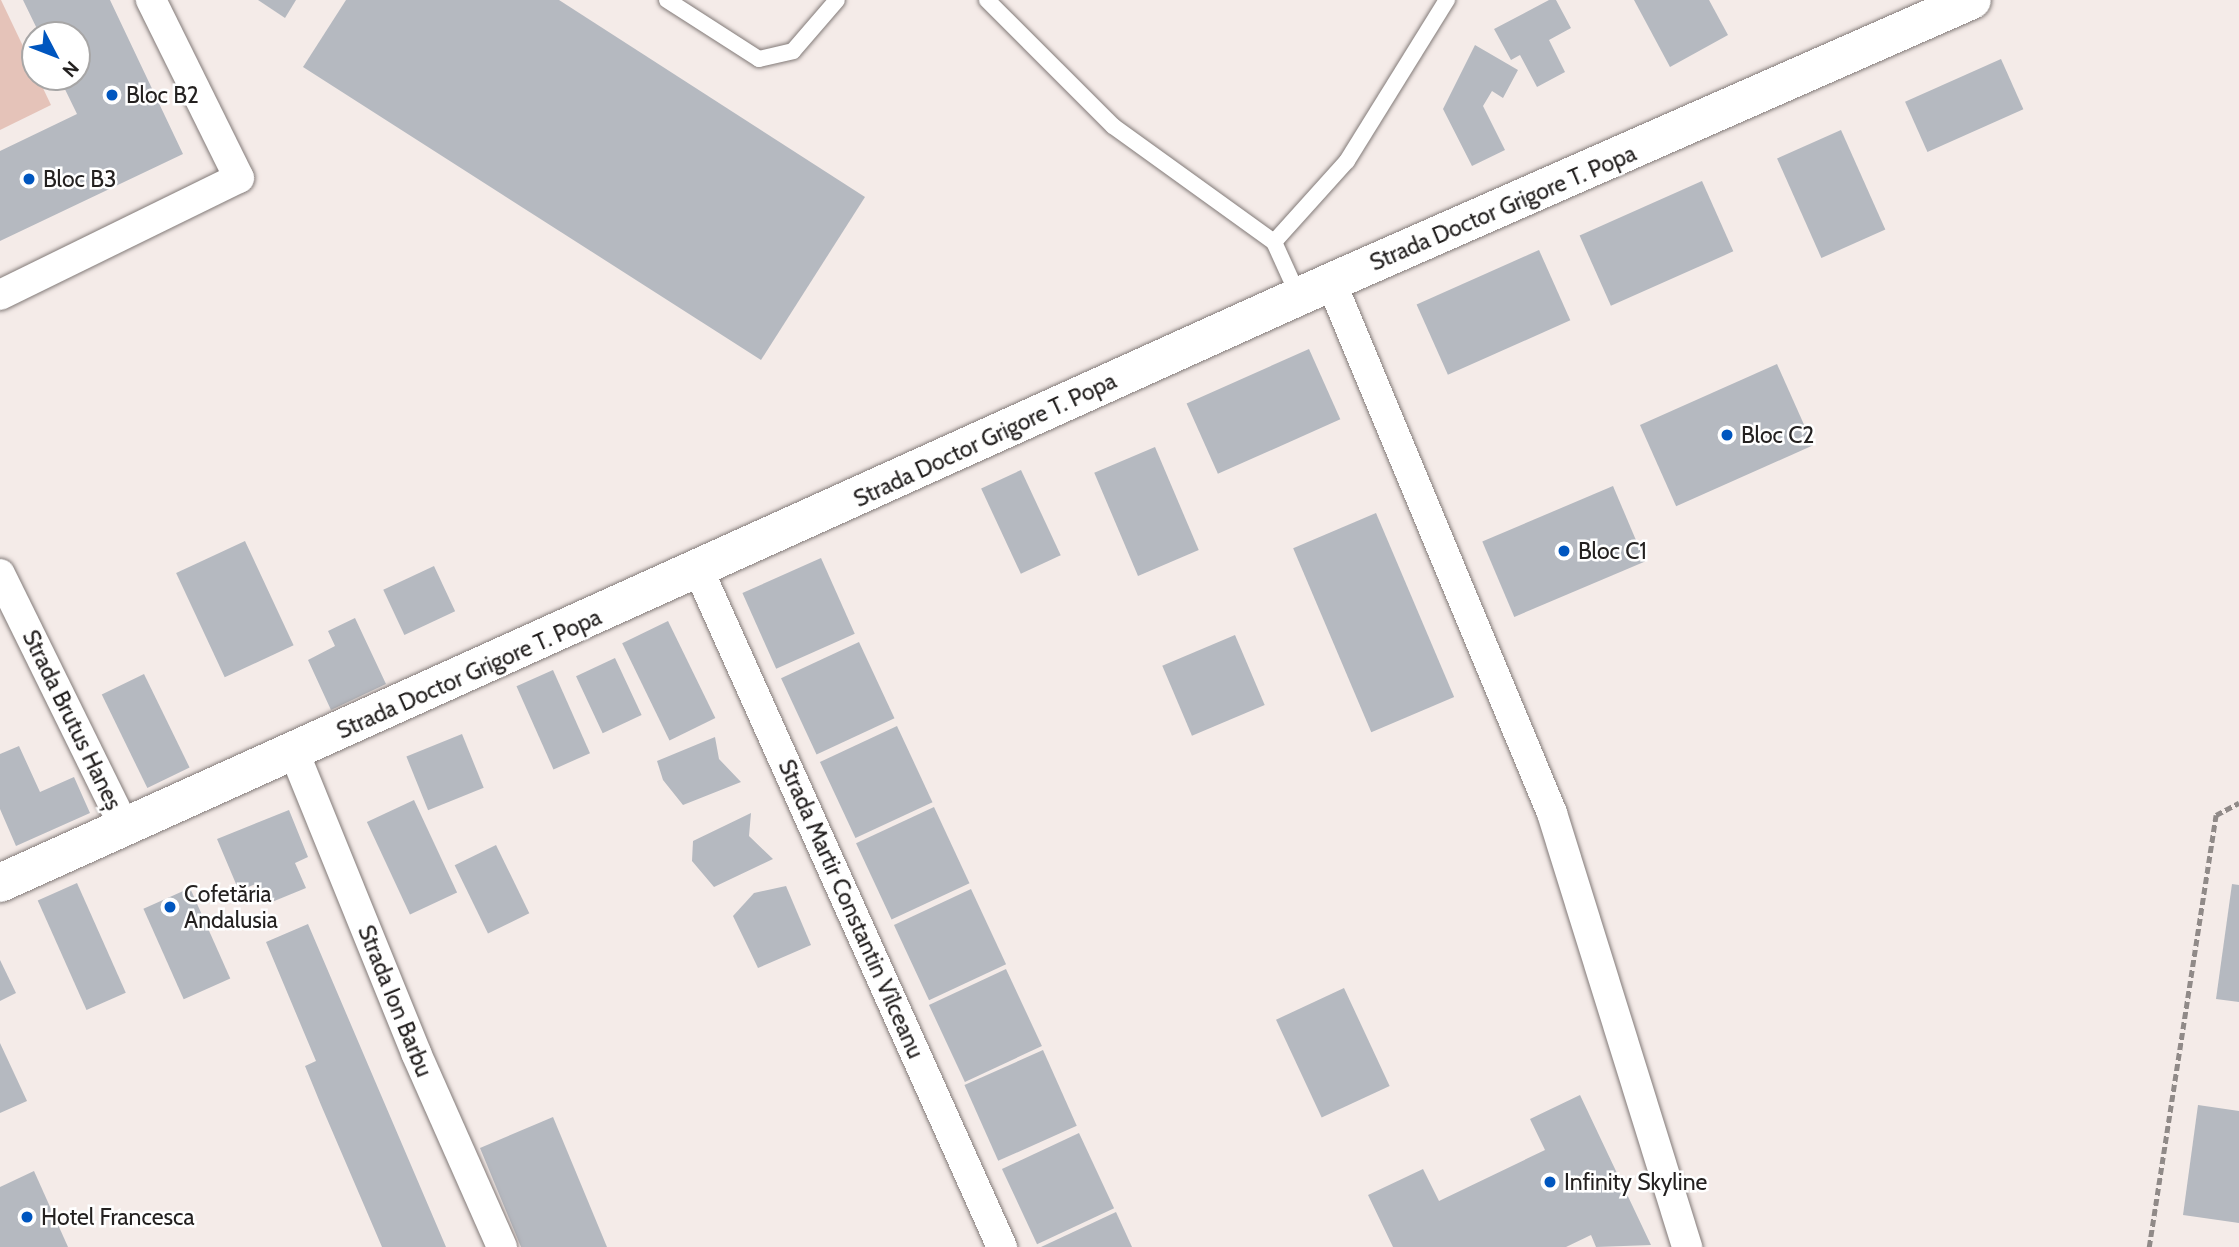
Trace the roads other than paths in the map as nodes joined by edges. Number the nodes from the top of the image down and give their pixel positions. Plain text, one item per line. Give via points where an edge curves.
1 (151, 0) edge
2 (667, 0) edge
3 (836, 0) edge
4 (987, 0) edge
5 (1447, 0) edge
6 (1972, 0) edge
7 (1274, 242) junction
8 (1315, 290) junction
9 (0, 295) edge
10 (699, 571) junction
11 (0, 574) edge
12 (293, 752) junction
13 (125, 828) junction
14 (0, 884) edge
15 (502, 1247) edge
16 (1002, 1247) edge
17 (1687, 1247) edge

1 - 9 street via 239,178
2 - 3 lane via 759,59 793,51
4 - 7 lane via 1113,126
5 - 7 lane via 1347,161
6 - 8 street, Strada Doctor Grigore T. Popa
7 - 8 lane
8 - 10 street, Strada Doctor Grigore T. Popa
8 - 17 street via 1552,813
10 - 12 street, Strada Doctor Grigore T. Popa
10 - 16 street, Strada Martir Constantin Vîlceanu
11 - 13 street, Strada Brutus Haneș
12 - 13 street, Strada Doctor Grigore T. Popa
12 - 15 street, Strada Ion Barbu via 416,1053
13 - 14 street, Strada Doctor Grigore T. Popa

